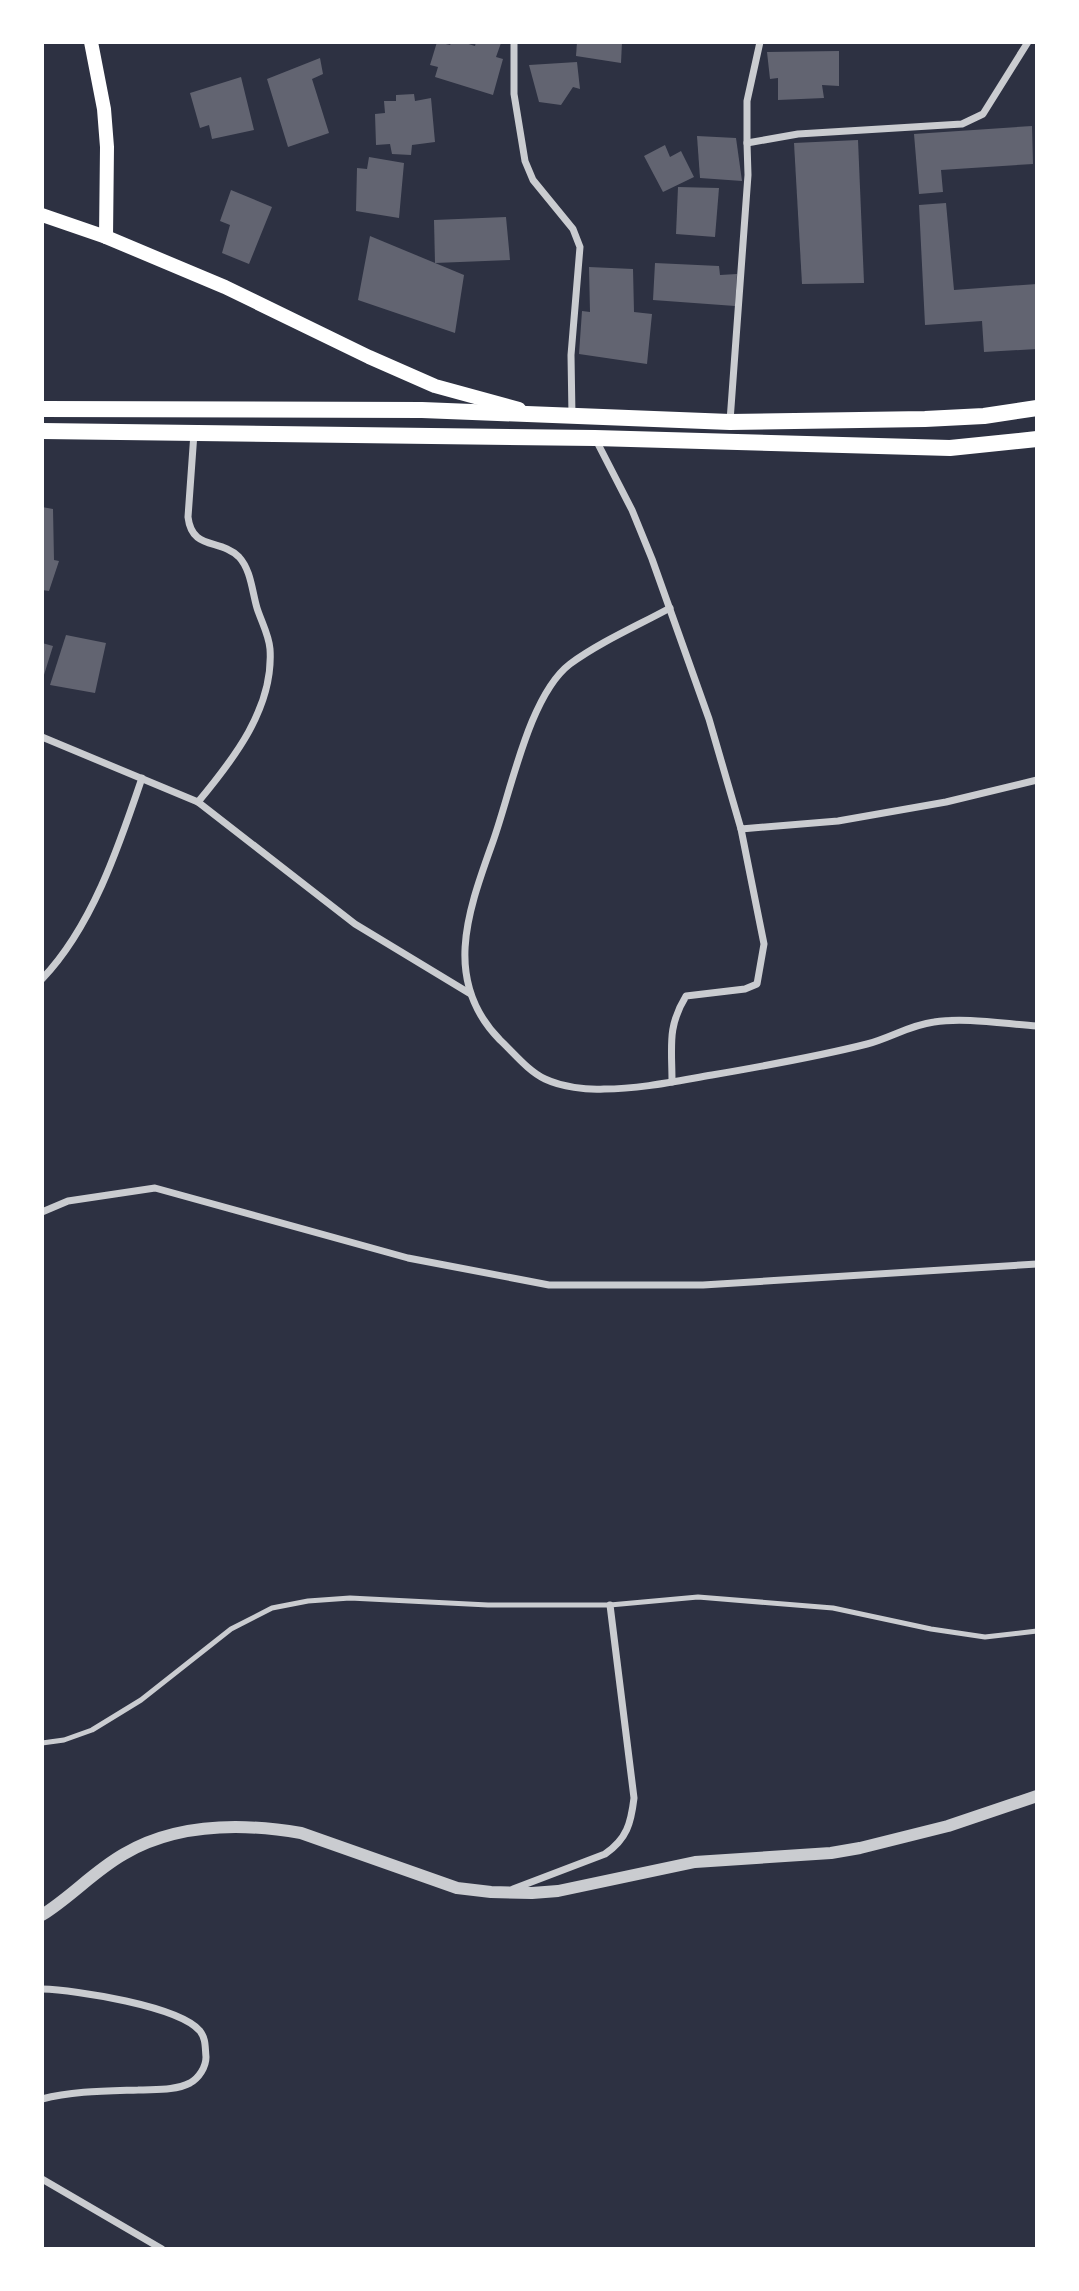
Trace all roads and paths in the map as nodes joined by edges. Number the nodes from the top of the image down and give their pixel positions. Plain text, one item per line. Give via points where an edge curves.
1 (91, 42) edge
2 (513, 42) edge
3 (760, 42) edge
4 (1028, 42) edge
5 (747, 143) junction
6 (42, 215) edge
7 (106, 237) junction
8 (1037, 408) edge
9 (42, 409) edge
10 (422, 410) junction
11 (546, 416) junction
12 (572, 417) junction
13 (730, 422) junction
14 (42, 431) edge
15 (194, 433) junction
16 (421, 437) junction
17 (595, 439) junction
18 (1037, 439) edge
19 (670, 608) junction
20 (42, 737) edge
21 (142, 778) junction
22 (1037, 780) edge
23 (198, 802) junction
24 (741, 829) junction
25 (42, 979) edge
26 (469, 993) junction
27 (1037, 1026) edge
28 (673, 1082) junction
29 (42, 1212) edge
30 (1037, 1264) edge
31 (610, 1605) junction
32 (1037, 1631) edge
33 (42, 1743) edge
34 (1037, 1796) edge
35 (491, 1892) junction
36 (42, 1915) edge
37 (42, 1989) edge
38 (42, 2099) edge
39 (42, 2179) edge
40 (162, 2249) edge

1 - 7 main road via 107,147
2 - 12 street via 514,94 525,161 533,180 573,229 580,247 571,355
3 - 5 street via 747,101
4 - 5 street via 983,114 962,124 798,134
5 - 13 street
6 - 7 main road
7 - 11 main road via 225,287 435,386
8 - 13 main road via 925,419
9 - 10 main road
10 - 11 main road
10 - 16 main road
11 - 12 main road
12 - 13 main road
14 - 15 main road
15 - 16 main road
15 - 23 street via 190,529 241,559 270,648 264,691 242,746
16 - 17 main road
17 - 18 main road via 950,448
17 - 19 street via 632,510
19 - 24 street
19 - 26 street via 568,666 544,695 469,917 464,961
20 - 21 street
21 - 23 street
21 - 25 street via 88,912 59,961
22 - 24 street via 838,821
23 - 26 street via 355,924
24 - 28 street via 764,944 757,984 686,996 672,1028
26 - 28 street via 495,1035 544,1079 604,1089
27 - 28 street via 936,1021 870,1043
29 - 30 street via 68,1201 155,1188 408,1258 549,1284 703,1285
31 - 32 lane via 710,1598 834,1608 985,1637
31 - 33 lane via 350,1598 272,1608 231,1629 141,1700 92,1730
31 - 35 street via 634,1798 631,1824 617,1846 605,1854 514,1889
34 - 35 street via 860,1849 695,1862 558,1891
35 - 36 street via 457,1888 301,1833 241,1827 191,1829 123,1854
37 - 38 street via 166,2011 189,2022 205,2040 206,2062 193,2081 177,2088
39 - 40 street

